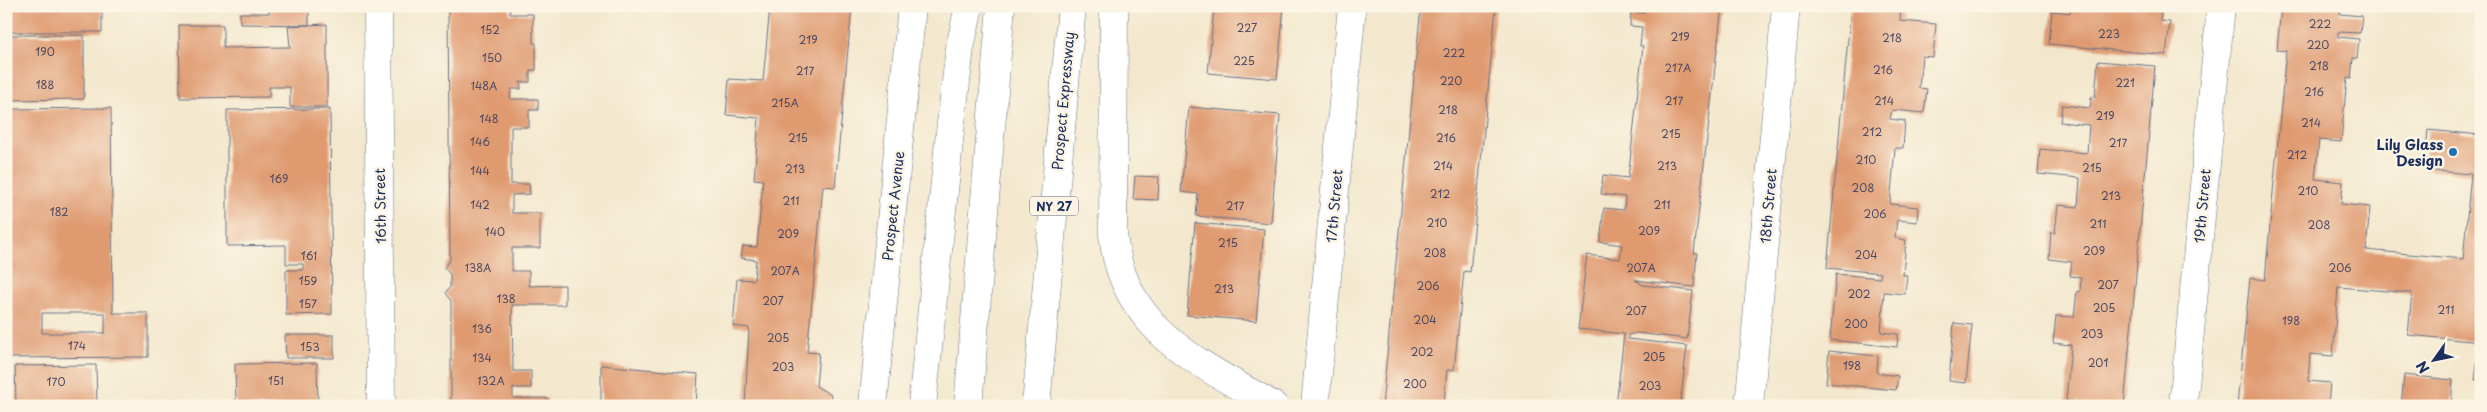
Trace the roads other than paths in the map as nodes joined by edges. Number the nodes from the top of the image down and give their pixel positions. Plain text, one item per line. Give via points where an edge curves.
1 (378, 6) edge
2 (912, 6) edge
3 (969, 6) edge
4 (1001, 6) edge
5 (1072, 6) edge
6 (1114, 6) edge
7 (1352, 6) edge
8 (1786, 6) edge
9 (2221, 6) edge
10 (381, 406) edge
11 (873, 406) edge
12 (922, 406) edge
13 (968, 406) edge
14 (1036, 406) edge
15 (1274, 406) edge
16 (1315, 406) edge
17 (1749, 406) edge
18 (2183, 406) edge

1 - 10 main road, 16th Street
2 - 11 main road, Prospect Avenue
3 - 12 main road via 960,48 950,132
4 - 13 main road
5 - 14 main road, Prospect Expressway / NY 27
6 - 15 main road via 1113,235 1120,274 1147,321 1162,335
7 - 16 main road, 17th Street
8 - 17 main road, 18th Street
9 - 18 main road, 19th Street

